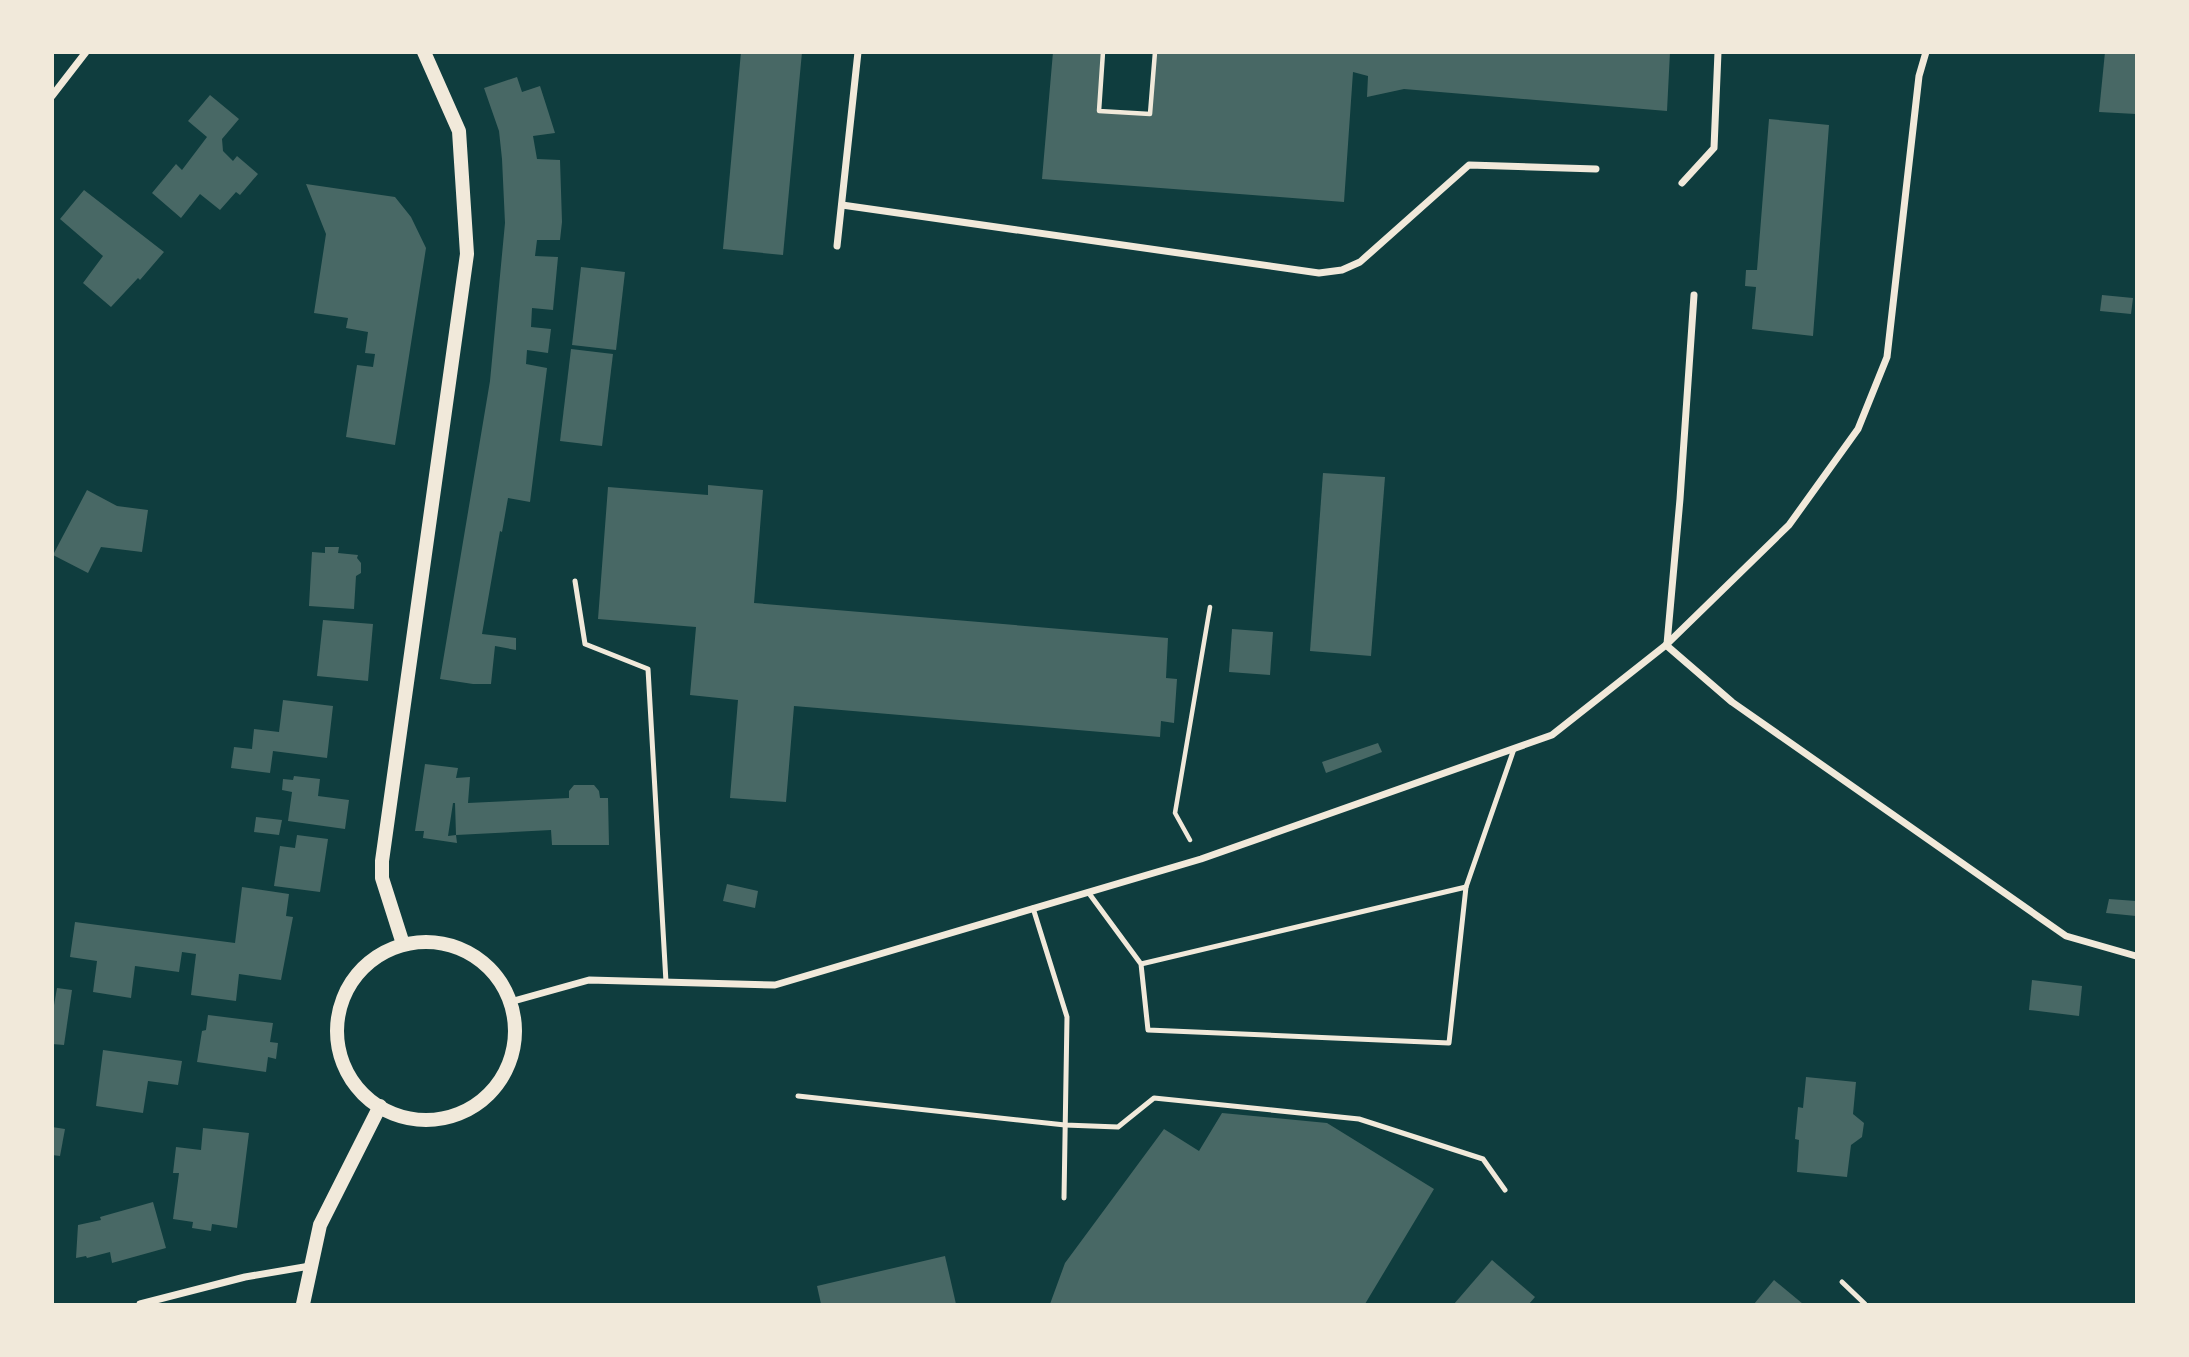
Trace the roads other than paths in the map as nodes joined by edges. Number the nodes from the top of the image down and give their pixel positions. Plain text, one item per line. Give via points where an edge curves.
1 (86, 52) edge
2 (424, 52) edge
3 (858, 52) edge
4 (1718, 52) edge
5 (1926, 52) edge
6 (52, 96) edge
7 (1596, 169) dead end
8 (1682, 183) dead end
9 (842, 205) junction
10 (837, 246) dead end
11 (1693, 295) dead end
12 (575, 581) dead end
13 (1667, 645) junction
14 (1514, 749) junction
15 (1466, 887) junction
16 (1088, 892) junction
17 (1033, 908) junction
18 (403, 944) junction
19 (2137, 956) edge
20 (1141, 964) junction
21 (666, 982) junction
22 (510, 1002) junction
23 (798, 1096) dead end
24 (380, 1106) junction
25 (1065, 1125) junction
26 (1505, 1190) dead end
27 (1064, 1198) dead end
28 (310, 1266) junction
29 (1842, 1282) dead end
30 (140, 1304) edge
31 (303, 1304) edge
32 (1865, 1304) edge

1 - 6 street
2 - 18 main road via 459,131 467,254 382,861 382,878
3 - 9 street
4 - 8 street via 1714,148
5 - 13 street via 1919,76 1887,357 1857,429 1789,525
7 - 9 street via 1469,165 1360,262 1319,273
9 - 10 street
11 - 13 street
12 - 21 lane via 585,644 648,669
13 - 14 street via 1552,735
13 - 19 street via 1732,702 2066,936
14 - 15 lane
14 - 16 street via 1201,859
15 - 20 lane
15 - 20 lane via 1449,1043 1148,1030
16 - 17 street
16 - 20 lane
17 - 21 street via 775,985
17 - 25 lane via 1067,1017
18 - 22 main road via 434,941 463,949 488,966
18 - 24 main road via 377,956 357,974 342,999 337,1027 340,1055 352,1081
21 - 22 street via 589,980
22 - 24 main road via 515,1019 514,1050 503,1078 482,1101 456,1115 425,1120 397,1115
23 - 25 lane
24 - 28 main road via 320,1225
25 - 26 lane via 1118,1126 1154,1098 1359,1119 1483,1159
25 - 27 lane
28 - 30 street
28 - 31 main road
29 - 32 lane

